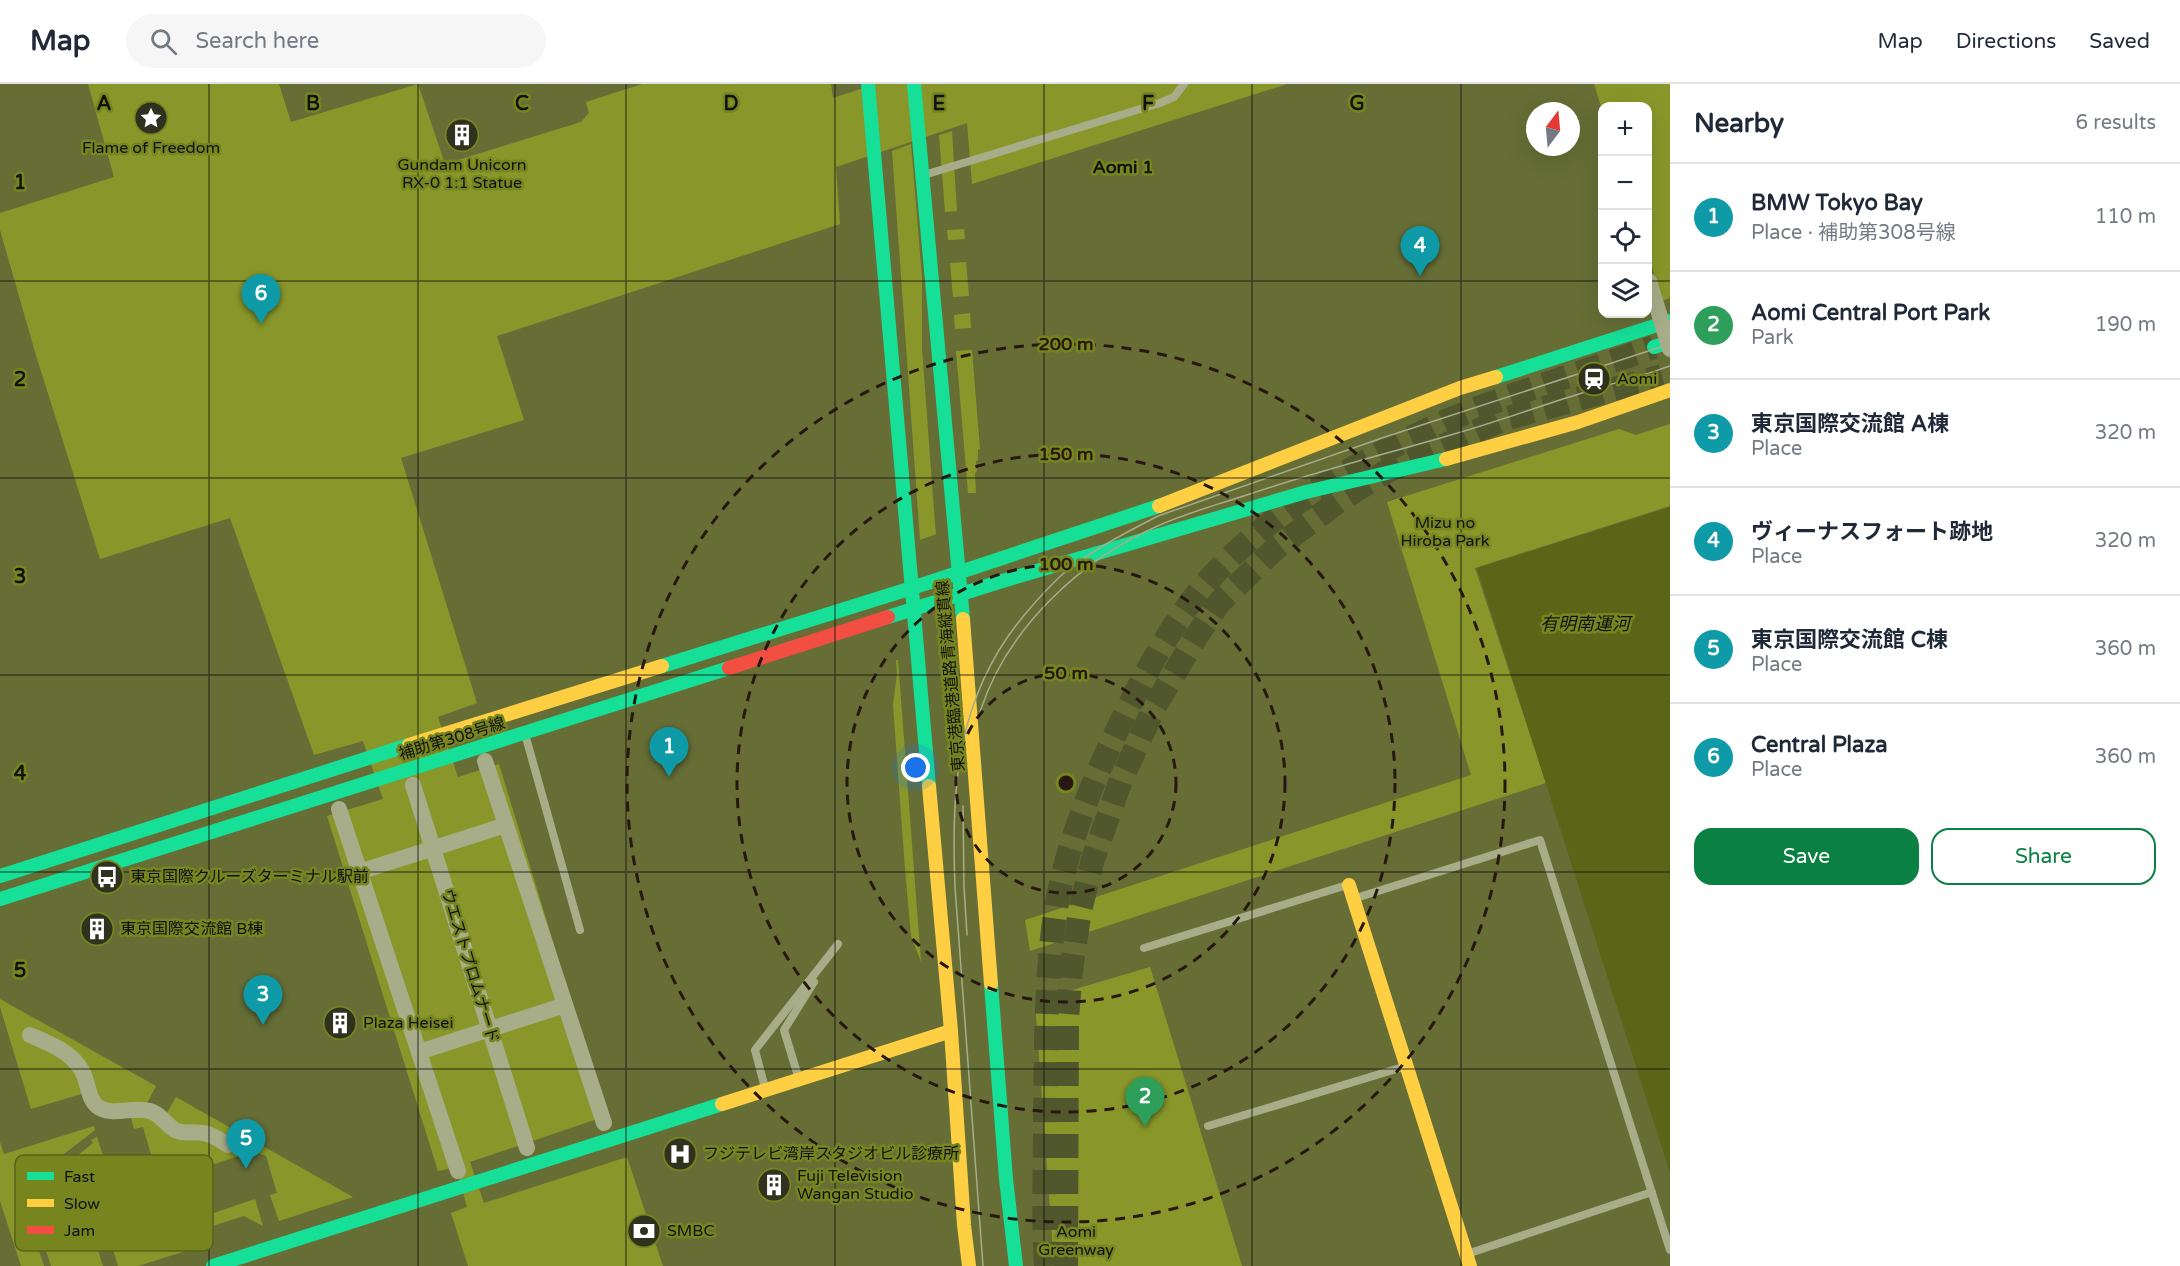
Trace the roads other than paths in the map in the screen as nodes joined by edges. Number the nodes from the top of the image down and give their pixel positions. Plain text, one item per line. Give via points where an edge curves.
1 (868, 84) edge
2 (914, 84) edge
3 (1184, 84) edge
4 (922, 176) junction
5 (1652, 300) edge
6 (1670, 321) edge
7 (1670, 342) edge
8 (1660, 351) edge
9 (1670, 390) edge
10 (959, 572) junction
11 (912, 588) junction
12 (961, 594) junction
13 (914, 610) junction
14 (525, 733) junction
15 (485, 762) dead end
16 (413, 785) dead end
17 (339, 809) dead end
18 (506, 825) junction
19 (433, 849) junction
20 (360, 872) junction
21 (0, 876) edge
22 (1349, 885) joint
23 (1354, 898) junction
24 (0, 899) edge
25 (580, 930) dead end
26 (1144, 948) dead end
27 (565, 1005) junction
28 (490, 1030) junction
29 (951, 1031) junction
30 (30, 1035) dead end
31 (419, 1052) junction
32 (1406, 1066) junction
33 (799, 1079) junction
34 (765, 1090) junction
35 (604, 1123) dead end
36 (1208, 1126) dead end
37 (228, 1144) dead end
38 (526, 1148) dead end
39 (458, 1171) dead end
40 (1652, 1192) junction
41 (1670, 1250) edge
42 (1468, 1260) edge
43 (213, 1266) edge
44 (969, 1266) edge
45 (1016, 1266) edge

1 - 11 street, 東京港臨港道路青海縦貫線
2 - 4 street, 東京港臨港道路青海縦貫線
3 - 4 lane via 1174,97 1160,103
4 - 10 street, 東京港臨港道路青海縦貫線
5 - 8 street, bridge
6 - 10 street, 補助第308号線 via 1460,388 1178,500
7 - 8 street
9 - 12 street, 補助第308号線 via 1578,422 1427,464 1306,492
10 - 11 street, 補助第308号線
10 - 12 street, 東京港臨港道路青海縦貫線
11 - 13 street, 東京港臨港道路青海縦貫線
11 - 21 street, 補助第308号線
12 - 13 street, 補助第308号線
12 - 45 street, 東京港臨港道路青海縦貫線
13 - 14 street, 補助第308号線
13 - 29 street, 東京港臨港道路青海縦貫線
14 - 24 street, 補助第308号線
14 - 25 lane
15 - 18 street
16 - 19 street, ウエストプロムナード
17 - 20 street
18 - 19 street
18 - 27 street
19 - 20 street
19 - 28 street, ウエストプロムナード
20 - 31 street
22 - 23 street
22 - 26 lane
23 - 32 street
23 - 40 lane via 1540,840
27 - 28 street
27 - 35 street
28 - 31 street
28 - 38 street, ウエストプロムナード
29 - 33 street
29 - 44 street, 東京港臨港道路青海縦貫線
30 - 37 street via 74,1060 93,1102 102,1109 149,1111 175,1130 206,1134
31 - 39 street
32 - 36 lane
32 - 42 street
33 - 34 street
33 - 34 lane via 784,1030 838,944 755,1050
34 - 43 street
40 - 41 lane
40 - 42 lane

